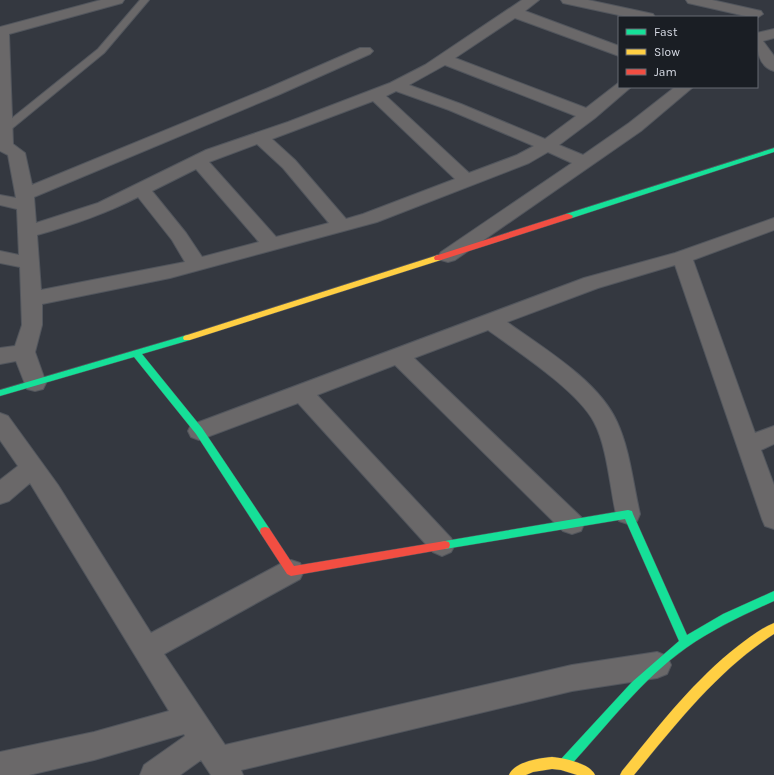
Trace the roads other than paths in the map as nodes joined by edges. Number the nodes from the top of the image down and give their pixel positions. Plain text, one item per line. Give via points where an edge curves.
1 (117, 0) edge
2 (145, 0) edge
3 (532, 0) edge
4 (568, 0) edge
5 (693, 0) edge
6 (766, 2) dead end
7 (513, 12) junction
8 (755, 15) edge
9 (643, 16) edge
10 (1, 32) edge
11 (774, 33) edge
12 (758, 38) edge
13 (758, 45) edge
14 (365, 51) dead end
15 (618, 51) edge
16 (444, 59) junction
17 (774, 66) edge
18 (396, 86) junction
19 (622, 88) edge
20 (684, 88) edge
21 (375, 94) junction
22 (589, 115) junction
23 (259, 137) junction
24 (3, 140) edge
25 (547, 146) junction
26 (774, 150) edge
27 (198, 160) junction
28 (585, 162) junction
29 (467, 181) junction
30 (140, 189) junction
31 (0, 200) edge
32 (25, 200) junction
33 (774, 224) edge
34 (342, 226) junction
35 (28, 232) junction
36 (272, 245) junction
37 (0, 256) edge
38 (448, 256) junction
39 (682, 257) junction
40 (30, 264) junction
41 (197, 264) junction
42 (32, 299) junction
43 (491, 321) junction
44 (24, 352) junction
45 (137, 354) junction
46 (0, 356) edge
47 (398, 356) junction
48 (35, 383) junction
49 (301, 392) junction
50 (0, 393) edge
51 (0, 422) edge
52 (199, 431) junction
53 (774, 435) edge
54 (749, 446) junction
55 (32, 468) junction
56 (0, 494) edge
57 (628, 514) junction
58 (774, 519) edge
59 (572, 524) junction
60 (442, 545) junction
61 (291, 571) junction
62 (774, 596) edge
63 (774, 628) edge
64 (685, 643) junction
65 (146, 650) junction
66 (657, 665) junction
67 (210, 749) edge
68 (565, 763) junction
69 (0, 767) edge
70 (155, 775) edge
71 (515, 775) edge
72 (589, 775) edge
73 (626, 775) edge

1 - 10 street
2 - 24 lane via 100,51
3 - 7 street
4 - 9 street
5 - 8 street
6 - 8 street
7 - 15 street
7 - 16 street
10 - 24 street
11 - 12 street
13 - 17 street
14 - 32 street
16 - 18 street
16 - 22 street
18 - 21 street
18 - 25 street via 455,107
19 - 22 street
20 - 28 street
21 - 23 street
21 - 29 street
22 - 25 street
23 - 27 street
23 - 34 street via 289,164
24 - 32 street via 16,153
25 - 28 street
25 - 29 street via 523,159
26 - 38 street
27 - 30 street
27 - 36 street
28 - 38 street
29 - 34 street
30 - 35 street via 82,215
30 - 41 street via 179,237
31 - 32 street
32 - 35 street
33 - 39 street
34 - 36 street
35 - 40 street
36 - 41 street
37 - 40 street
38 - 45 street
39 - 43 street via 591,283
39 - 54 street
40 - 42 street
41 - 42 street
42 - 44 street via 32,325
43 - 47 street
43 - 57 street via 571,382 596,406 606,421
44 - 46 street
44 - 48 street
45 - 48 street
45 - 52 street
47 - 49 street
47 - 59 street
48 - 50 street
49 - 52 street
49 - 60 street
51 - 55 street
52 - 61 street
53 - 54 street
54 - 58 street
55 - 56 street
55 - 65 street
57 - 59 street
57 - 64 street
59 - 60 street
60 - 61 street
61 - 65 street
62 - 64 street via 742,610
63 - 73 street via 762,634 718,669
64 - 66 street
65 - 67 street
66 - 67 street via 572,678
66 - 68 street
67 - 69 street via 94,746
67 - 70 street
68 - 71 street via 531,765
68 - 72 street

